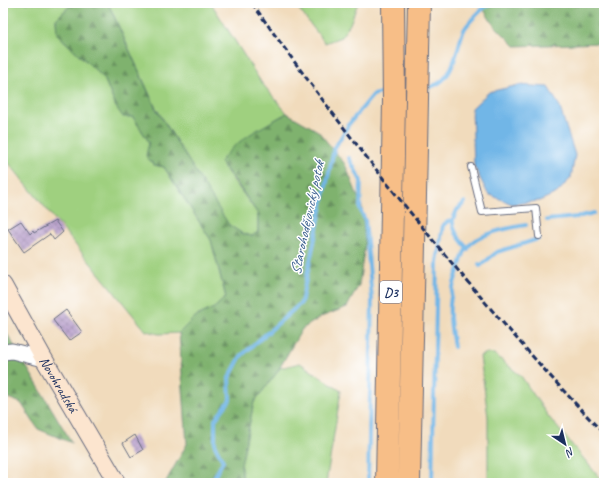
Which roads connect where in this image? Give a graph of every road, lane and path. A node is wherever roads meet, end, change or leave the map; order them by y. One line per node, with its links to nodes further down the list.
1 (393, 3): 9 (highway, D3)
2 (419, 3): 10 (highway, D3)
3 (470, 167): 4 (lane)
4 (539, 236)
5 (3, 285): 7 (main road, Novohradská)
6 (3, 352): 7 (street)
7 (44, 359): 8 (main road, Novohradská)
8 (118, 483)
9 (387, 483)
10 (409, 483)

